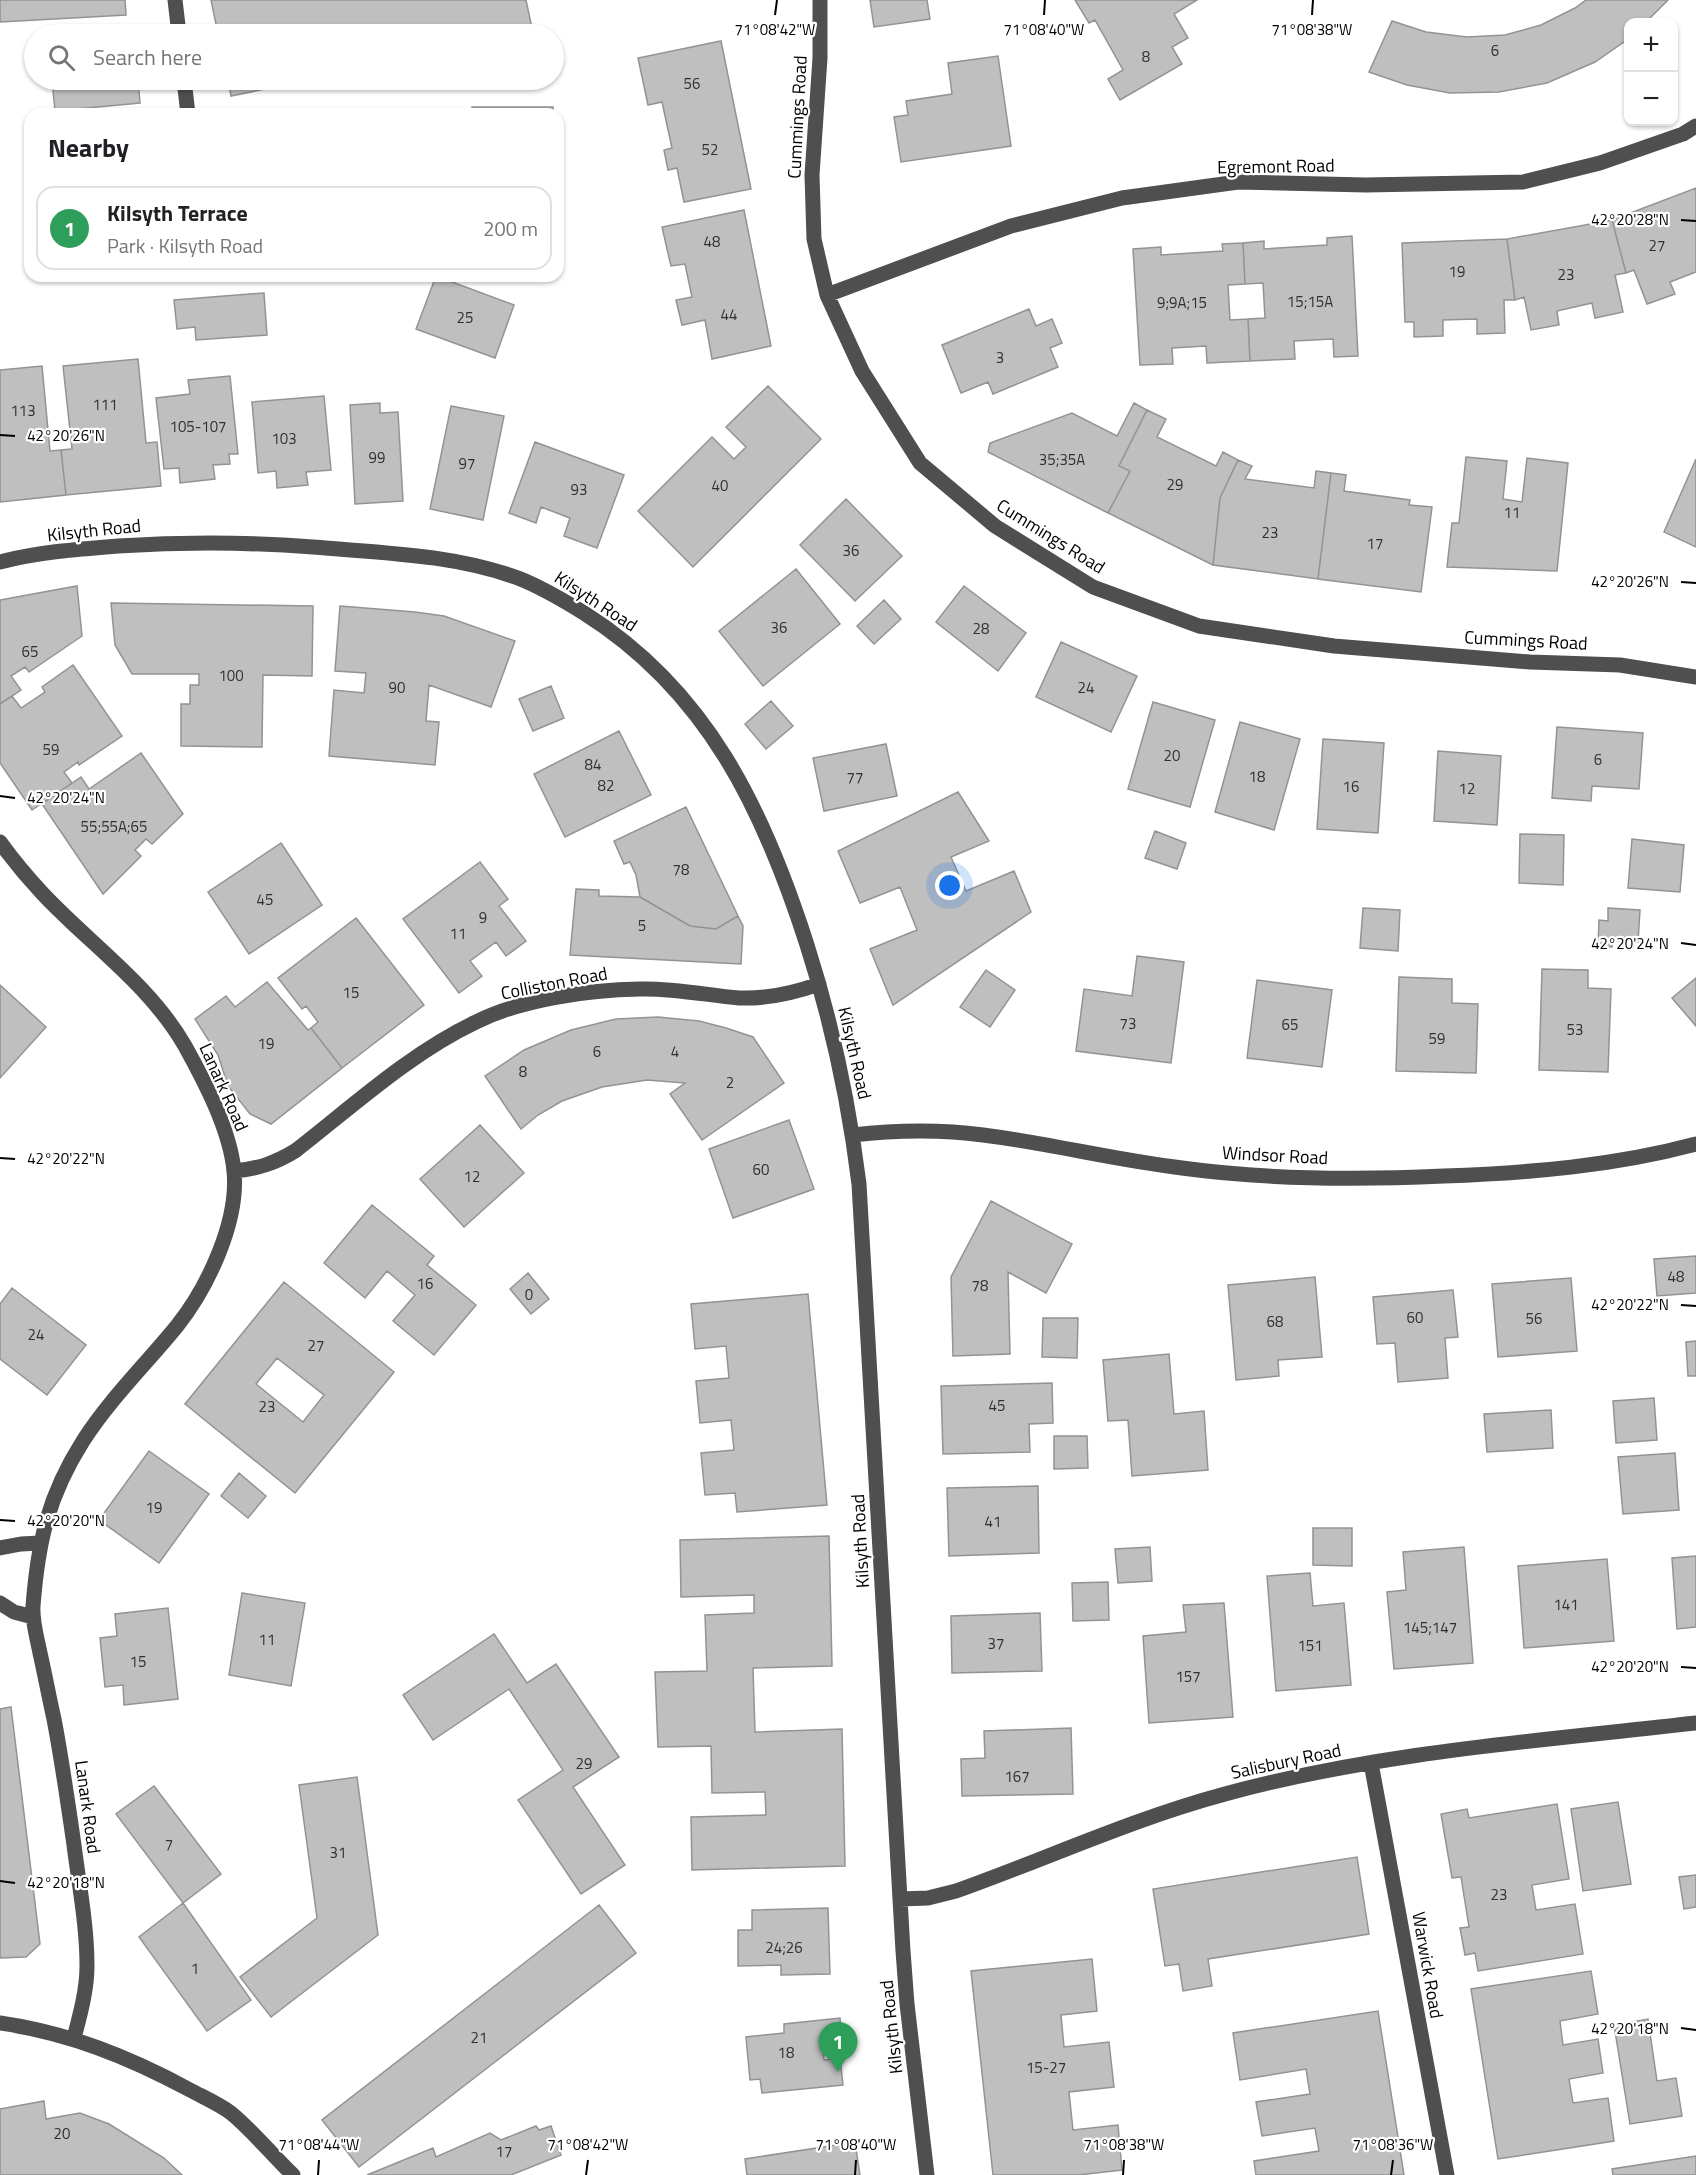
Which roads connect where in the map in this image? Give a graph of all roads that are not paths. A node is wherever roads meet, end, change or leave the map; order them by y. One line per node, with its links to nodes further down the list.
1 (175, 0): 3 (street)
2 (820, 0): 7 (street, Cummings Road)
3 (178, 24)
4 (185, 90): 5 (street)
5 (187, 108)
6 (1696, 126): 7 (street, Egremont Road)
7 (827, 295): 9 (street, Cummings Road)
8 (0, 562): 11 (street, Kilsyth Road)
9 (1696, 677)
10 (0, 842): 14 (street, Lanark Road)
11 (819, 984): 12 (street, Kilsyth Road); 14 (street, Colliston Road)
12 (853, 1135): 13 (street, Windsor Road); 21 (street, Kilsyth Road)
13 (1696, 1144)
14 (234, 1171): 15 (street, Lanark Road)
15 (40, 1543): 16 (street); 18 (street, Lanark Road)
16 (0, 1548)
17 (0, 1603): 18 (street)
18 (33, 1617): 23 (street, Lanark Road)
19 (1696, 1723): 20 (street, Salisbury Road)
20 (1371, 1762): 21 (street, Salisbury Road); 26 (street, Warwick Road)
21 (900, 1899): 25 (street, Kilsyth Road)
22 (0, 2023): 23 (street)
23 (74, 2038): 24 (street)
24 (292, 2175)
25 (927, 2175)
26 (1447, 2175)

